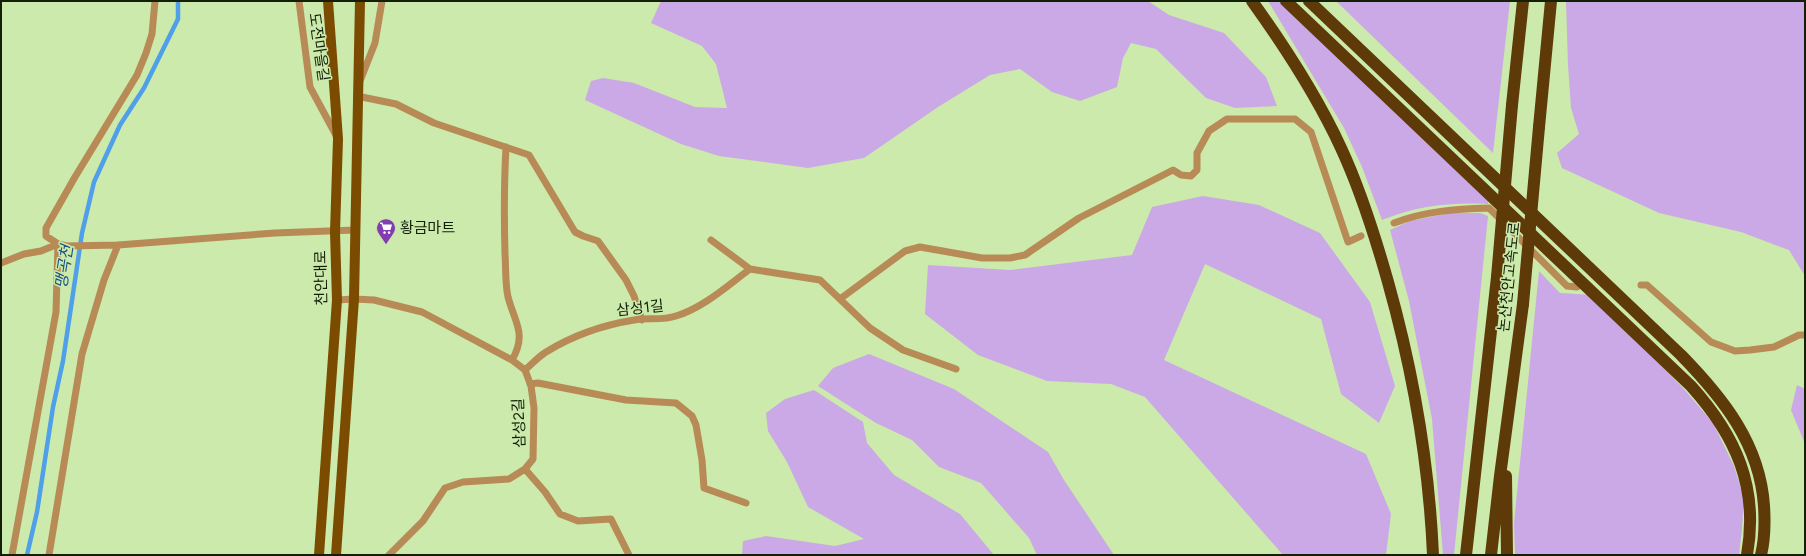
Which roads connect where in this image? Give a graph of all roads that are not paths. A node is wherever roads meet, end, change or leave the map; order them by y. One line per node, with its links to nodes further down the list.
1 (155, 1): 20 (lane)
2 (299, 1): 13 (lane, 도전마을길)
3 (328, 1): 13 (main road, 천안대로)
4 (360, 1): 11 (main road)
5 (382, 1): 11 (lane)
6 (1252, 1): 44 (highway)
7 (1286, 1): 48 (highway)
8 (1309, 1): 49 (highway)
9 (1523, 1): 45 (highway, 논산천안고속도로, bridge)
10 (1551, 1): 35 (highway, 논산천안고속도로, bridge)
11 (359, 85): 12 (main road)
12 (357, 96): 14 (lane); 16 (main road)
13 (338, 139): 17 (main road, 천안대로)
14 (506, 147): 29 (lane); 31 (lane)
15 (1394, 223): 25 (lane)
16 (355, 230): 17 (lane); 26 (main road)
17 (335, 232): 21 (lane); 27 (main road, 천안대로)
18 (1361, 236): 28 (lane)
19 (711, 240): 23 (lane)
20 (58, 244): 21 (lane); 22 (lane); 38 (lane)
21 (118, 246): 39 (lane)
22 (1, 263)
23 (750, 270): 28 (lane); 29 (lane, 삼성1길)
24 (1641, 285): 30 (lane)
25 (1577, 287)
26 (354, 299): 27 (lane); 31 (lane); 41 (main road)
27 (337, 300): 40 (main road, 천안대로)
28 (840, 300): 32 (lane)
29 (642, 320): 33 (lane, 삼성1길)
30 (1805, 335)
31 (512, 360): 33 (lane)
32 (956, 369)
33 (525, 370): 34 (lane, 삼성2길)
34 (530, 384): 36 (lane, 삼성2길); 37 (lane)
35 (1509, 406): 46 (highway, 논산천안고속도로); 47 (highway)
36 (525, 469): 42 (lane); 43 (lane, 삼성2길)
37 (746, 503)
38 (12, 555)
39 (49, 555)
40 (319, 555)
41 (336, 555)
42 (389, 555)
43 (629, 555)
44 (1433, 555)
45 (1466, 555)
46 (1491, 555)
47 (1507, 555)
48 (1747, 555)
49 (1761, 555)

